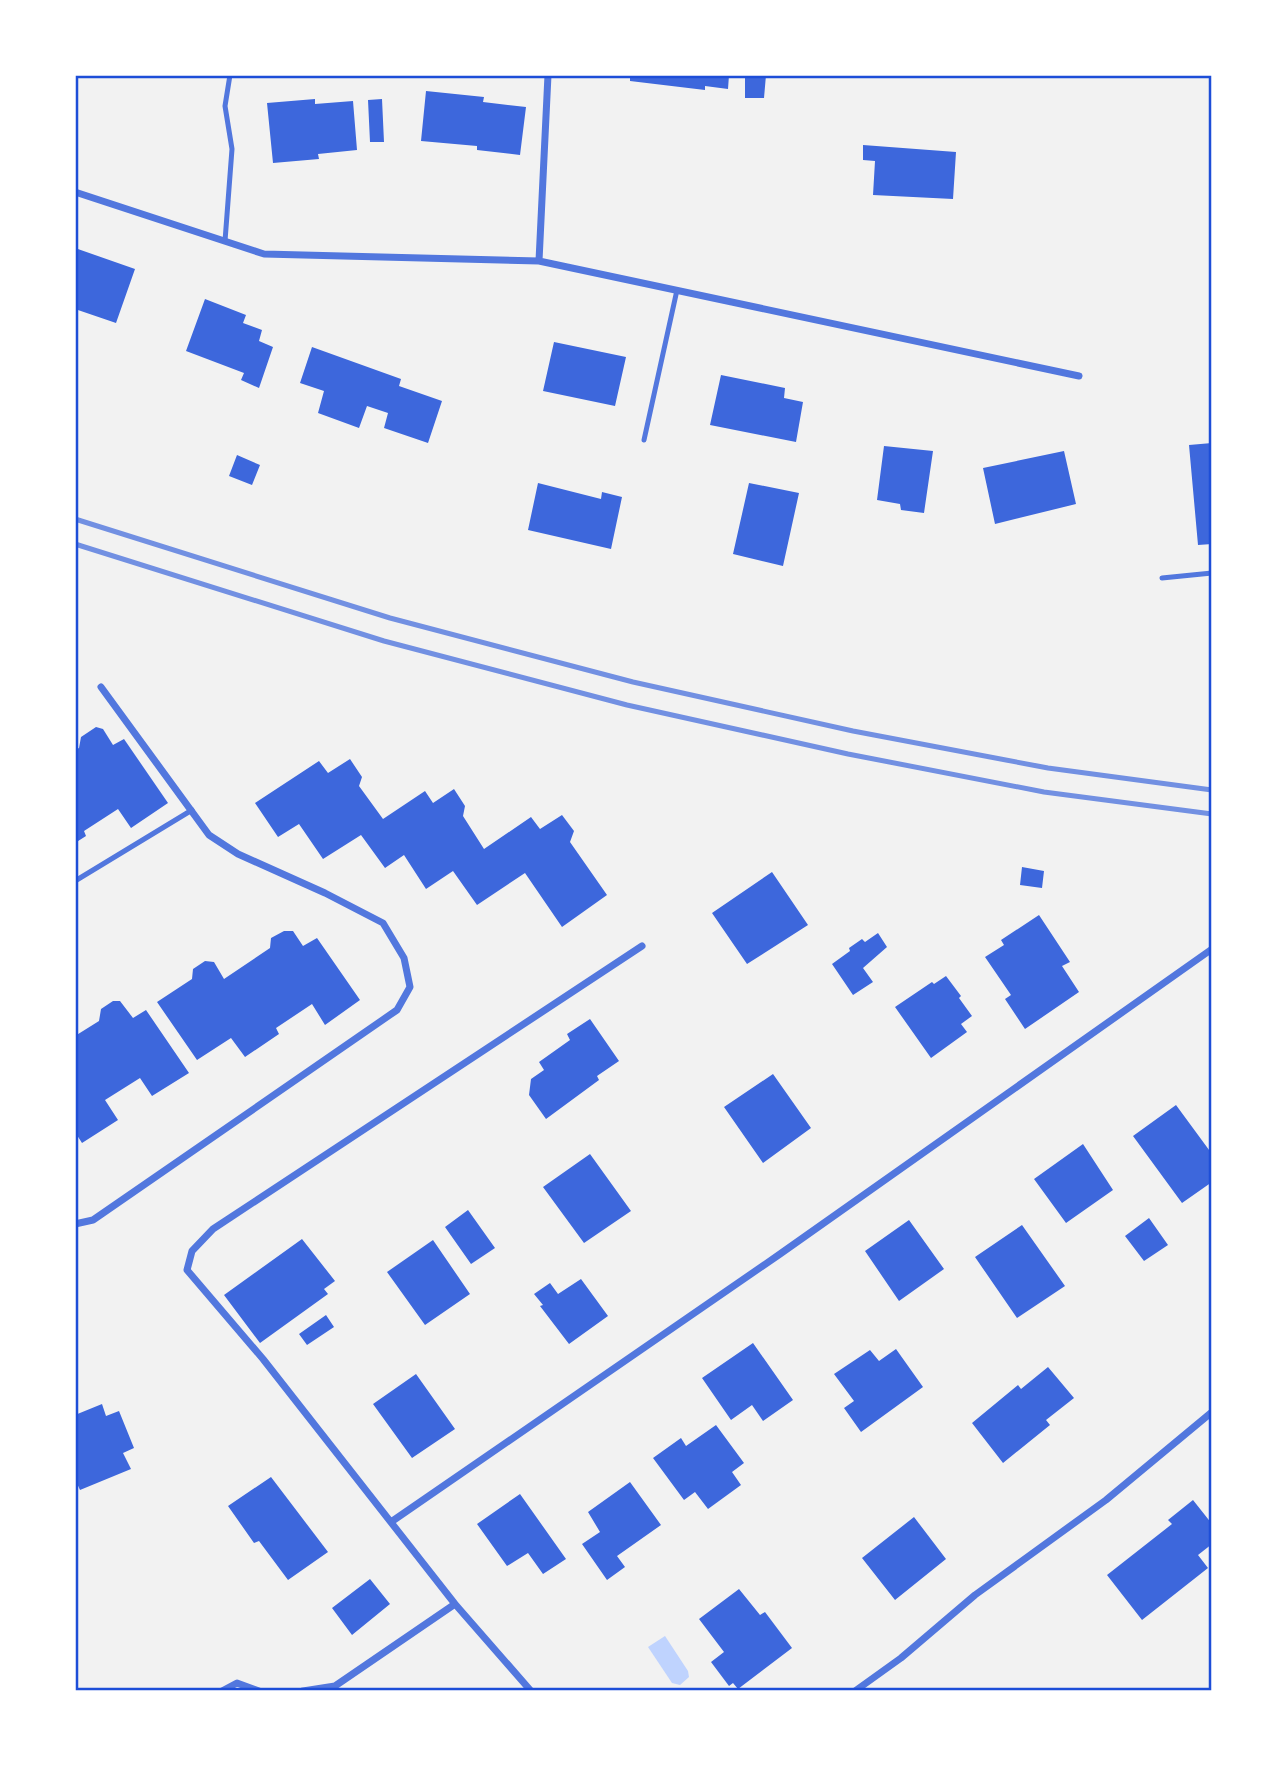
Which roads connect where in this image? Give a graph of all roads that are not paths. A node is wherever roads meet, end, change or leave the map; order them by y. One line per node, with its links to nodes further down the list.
1 (230, 75): 4 (lane)
2 (548, 75): 5 (street)
3 (75, 192): 4 (street)
4 (225, 241): 5 (street)
5 (539, 261): 6 (street)
6 (677, 290): 7 (street); 8 (lane)
7 (1079, 376)
8 (644, 440)
9 (1212, 573): 10 (lane)
10 (1162, 578)
11 (101, 687): 12 (street)
12 (191, 810): 13 (lane); 16 (street)
13 (75, 881)
14 (642, 946): 18 (street)
15 (1212, 949): 18 (street)
16 (75, 1224)
17 (1212, 1412): 24 (street)
18 (391, 1522): 19 (street)
19 (455, 1604): 22 (street); 23 (street)
20 (222, 1691): 21 (street)
21 (259, 1691)
22 (303, 1691)
23 (531, 1691)
24 (855, 1691)

